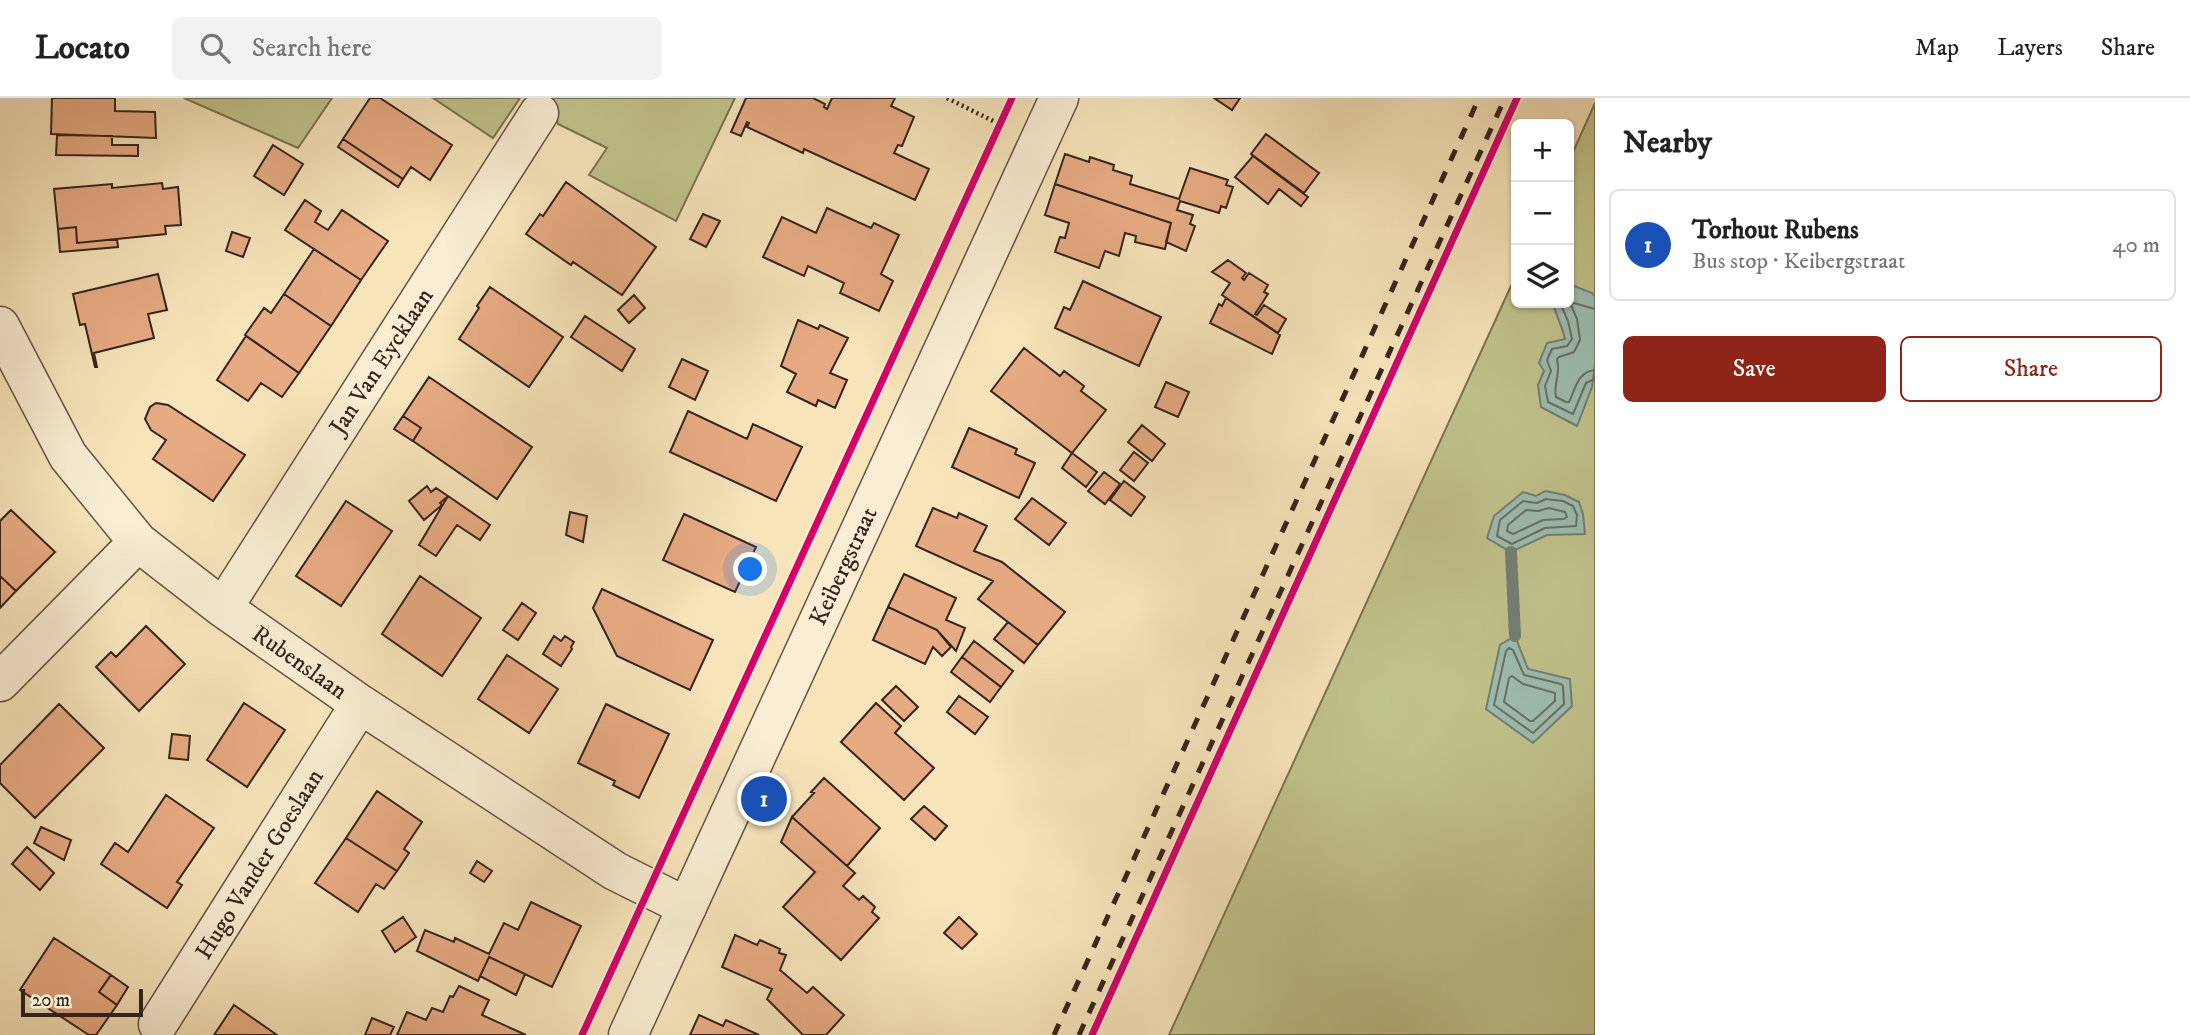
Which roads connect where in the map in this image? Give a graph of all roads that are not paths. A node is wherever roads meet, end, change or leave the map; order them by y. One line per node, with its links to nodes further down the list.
1 (1059, 98): 8 (street, Keibergstraat)
2 (539, 113): 5 (street, Jan Van Eycklaan)
3 (0, 326): 4 (street, Rubenslaan)
4 (138, 542): 5 (street, Rubenslaan); 6 (street)
5 (223, 608): 7 (street, Rubenslaan)
6 (0, 682)
7 (360, 704): 8 (street, Rubenslaan); 9 (street, Hugo Vander Goeslaan)
8 (687, 907): 10 (street, Keibergstraat)
9 (158, 1024)
10 (628, 1035)

